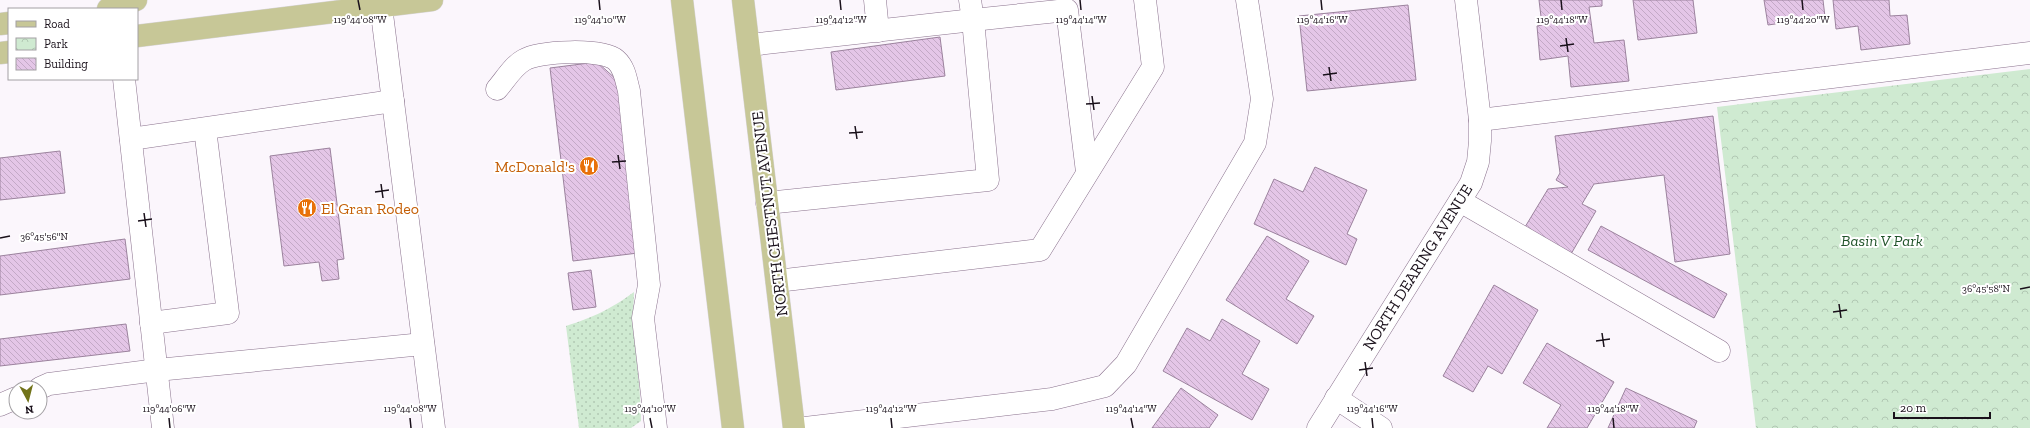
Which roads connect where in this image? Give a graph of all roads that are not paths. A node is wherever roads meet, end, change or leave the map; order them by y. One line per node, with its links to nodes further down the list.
1 (136, 0): 10 (main road)
2 (432, 0): 9 (main road)
3 (682, 0): 35 (main road)
4 (743, 0): 14 (main road, NORTH CHESTNUT AVENUE)
5 (875, 0): 12 (street)
6 (1145, 0): 22 (street)
7 (1247, 0): 37 (street)
8 (1466, 0): 19 (street, NORTH DEARING AVENUE)
9 (381, 6): 13 (main road); 18 (street)
10 (111, 8)
11 (972, 10): 12 (street); 22 (street); 24 (street)
12 (878, 31): 14 (street)
13 (138, 36)
14 (749, 45): 24 (main road, NORTH CHESTNUT AVENUE)
15 (2030, 53): 19 (street)
16 (124, 80): 21 (street)
17 (497, 89): 34 (street)
18 (393, 101): 20 (street); 27 (street)
19 (1480, 120): 23 (street, NORTH DEARING AVENUE)
20 (205, 129): 21 (street); 26 (street)
21 (131, 140): 26 (street)
22 (1087, 172): 25 (street)
23 (1460, 201): 28 (street); 31 (street, NORTH DEARING AVENUE)
24 (767, 203): 25 (main road, NORTH CHESTNUT AVENUE)
25 (777, 281): 36 (main road, NORTH CHESTNUT AVENUE)
26 (151, 323): 29 (street)
27 (423, 344): 29 (street); 33 (street)
28 (1719, 351)
29 (157, 370): 30 (street); 32 (street)
30 (48, 384)
31 (1336, 398): 38 (street, NORTH DEARING AVENUE); 39 (street)
32 (163, 428)
33 (434, 428)
34 (656, 428)
35 (733, 428)
36 (794, 428)
37 (805, 428)
38 (1318, 428)
39 (1381, 428)

